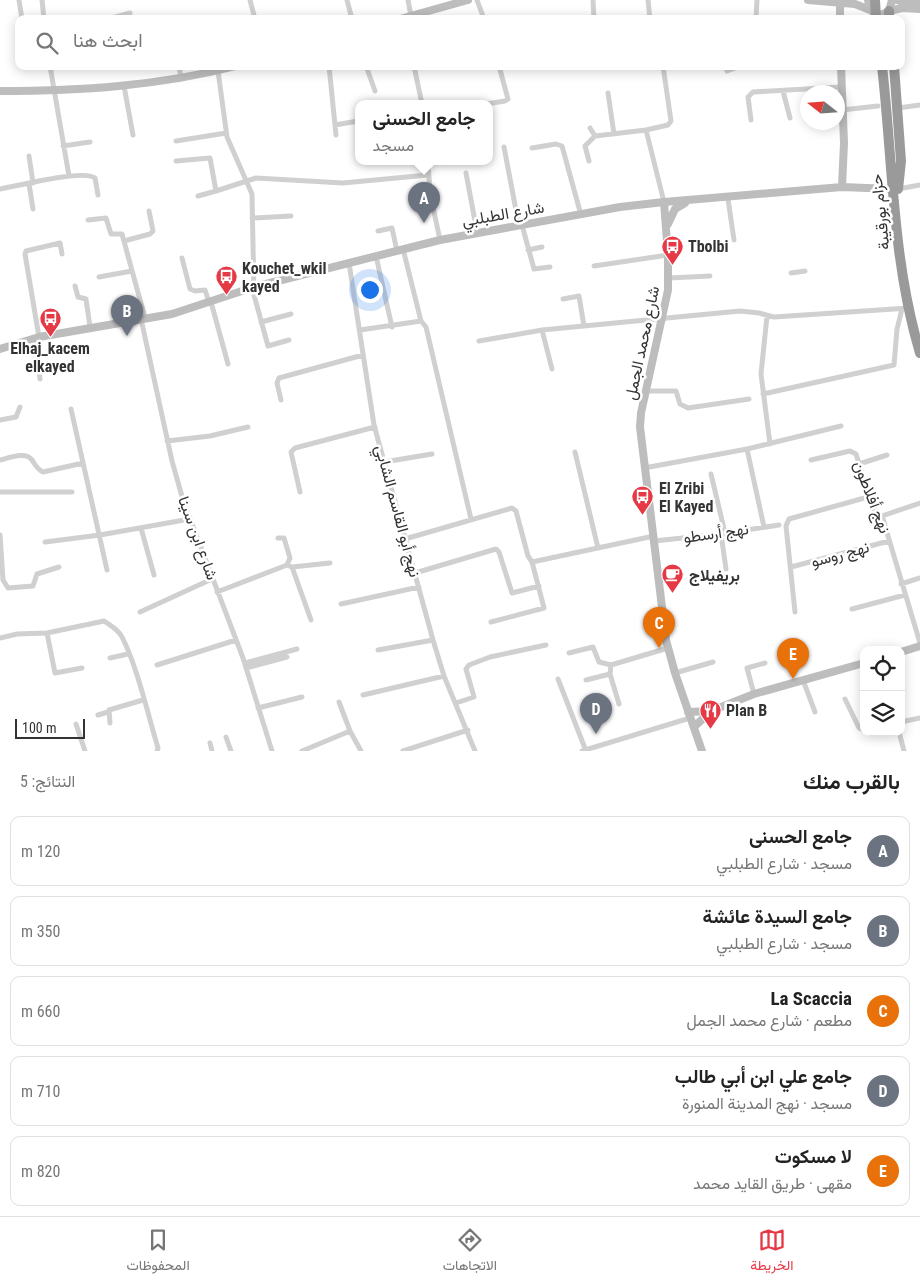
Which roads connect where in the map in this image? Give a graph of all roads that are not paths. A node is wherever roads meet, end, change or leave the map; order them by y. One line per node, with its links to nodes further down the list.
1 (19, 0): 21 (street)
2 (42, 0): 22 (street)
3 (250, 0): 24 (street)
4 (347, 0): 25 (street)
5 (408, 0): 26 (street)
6 (468, 0): 27 (street)
7 (477, 0): 28 (street)
8 (592, 0): 29 (street)
9 (648, 0): 30 (street)
10 (757, 0): 31 (street)
11 (808, 0): 17 (street)
12 (868, 0): 33 (street)
13 (875, 0): 33 (highway, bridge)
14 (881, 0): 34 (highway)
15 (892, 0): 35 (street)
16 (897, 0): 18 (street)
17 (840, 2): 32 (street); 33 (street)
18 (920, 4)
19 (920, 9): 36 (street)
20 (130, 13): 23 (street)
21 (21, 15)
22 (44, 15)
23 (123, 15)
24 (254, 15)
25 (351, 15)
26 (411, 15)
27 (415, 15)
28 (483, 15)
29 (594, 15)
30 (650, 15)
31 (756, 15)
32 (840, 15)
33 (873, 15)
34 (887, 15)
35 (887, 15)
36 (889, 15)
37 (50, 70): 56 (street)
38 (180, 70): 51 (street)
39 (222, 70): 50 (street)
40 (329, 70): 70 (street)
41 (367, 70): 59 (street)
42 (415, 70): 61 (street)
43 (500, 70): 62 (street)
44 (664, 70): 72 (street)
45 (841, 70): 52 (street)
46 (878, 70): 96 (highway)
47 (883, 70): 58 (highway, حزام بورقيبة)
48 (888, 70): 58 (highway, حزام بورقيبة)
49 (894, 70): 65 (highway)
50 (218, 71): 51 (street); 74 (street)
51 (181, 78): 53 (street)
52 (841, 85)
53 (124, 86): 56 (street); 76 (street)
54 (800, 90): 57 (street)
55 (0, 91): 56 (street)
56 (52, 91): 81 (street)
57 (783, 91): 67 (street); 68 (street)
58 (888, 91): 96 (highway, حزام بورقيبة)
59 (375, 92)
60 (608, 94): 75 (street)
61 (421, 100)
62 (493, 103)
63 (920, 105): 65 (street)
64 (878, 106): 66 (street)
65 (898, 108): 96 (highway)
66 (845, 110)
67 (790, 118)
68 (751, 120)
69 (355, 122): 70 (street)
70 (335, 125): 77 (street)
71 (590, 128): 78 (street)
72 (646, 130): 75 (street); 102 (street)
73 (843, 130): 94 (street)
74 (226, 133): 79 (street); 91 (street)
75 (614, 134): 78 (street)
76 (133, 135)
77 (336, 135)
78 (594, 136): 86 (street)
79 (176, 141)
80 (90, 142): 81 (street)
81 (63, 146): 90 (street)
82 (504, 146): 109 (street)
83 (532, 148): 105 (street)
84 (29, 156): 92 (street)
85 (176, 161): 97 (street)
86 (589, 161)
87 (428, 165): 89 (street)
88 (466, 173): 112 (street)
89 (428, 175): 91 (street); 113 (street)
90 (69, 176): 92 (street); 98 (street)
91 (247, 182): 97 (street); 107 (street)
92 (31, 184): 95 (street); 103 (street)
93 (920, 185): 96 (street)
94 (842, 187): 96 (street); 100 (street)
95 (0, 189)
96 (895, 189): 136 (highway, حزام بورقيبة); 144 (highway, حزام بورقيبة)
97 (216, 191): 99 (street)
98 (98, 195)
99 (198, 196)
100 (728, 198): 101 (street); 114 (street)
101 (690, 201): 102 (street); 110 (street)
102 (664, 202): 105 (street, شارع الطبلبي); 110 (street, شارع محمد الجمل)
103 (32, 209)
104 (149, 211): 115 (street)
105 (581, 215): 109 (street, شارع الطبلبي)
106 (290, 216): 107 (street)
107 (252, 218): 133 (street)
108 (88, 220): 115 (street)
109 (521, 226): 112 (street, شارع الطبلبي); 118 (street)
110 (667, 228): 120 (street, شارع محمد الجمل)
111 (378, 231): 117 (street)
112 (477, 232): 113 (street, شارع الطبلبي)
113 (440, 240): 117 (street, شارع الطبلبي)
114 (734, 240)
115 (124, 241): 126 (street, شارع ابن سينا)
116 (542, 247): 118 (street)
117 (400, 250): 121 (street, شارع الطبلبي); 141 (street)
118 (528, 250): 125 (street)
119 (62, 254): 149 (street)
120 (668, 255): 124 (street); 131 (street, شارع محمد الجمل)
121 (376, 256): 123 (street, شارع الطبلبي); 146 (street)
122 (182, 258): 135 (street)
123 (349, 263): 133 (street, شارع الطبلبي); 147 (street, نهج أبو القاسم الشابي)
124 (594, 266)
125 (550, 267)
126 (132, 271): 130 (street); 139 (street, شارع ابن سينا)
127 (805, 271): 128 (street)
128 (791, 273)
129 (710, 276): 131 (street)
130 (100, 277)
131 (669, 278): 140 (street, شارع محمد الجمل)
132 (75, 286): 145 (street)
133 (254, 287): 135 (street, شارع الطبلبي); 142 (street)
134 (563, 299): 143 (street)
135 (210, 302): 139 (street, شارع الطبلبي); 155 (street)
136 (906, 308): 138 (street); 153 (highway, حزام بورقيبة); 159 (street)
137 (291, 314): 142 (street)
138 (766, 315): 140 (street); 159 (street)
139 (143, 319): 145 (street, شارع الطبلبي); 168 (street, شارع ابن سينا)
140 (660, 320): 143 (street); 158 (street, شارع محمد الجمل)
141 (421, 321): 146 (street); 187 (street)
142 (260, 322): 150 (street)
143 (584, 326): 148 (street)
144 (920, 326)
145 (90, 327): 149 (street, شارع الطبلبي)
146 (392, 327): 147 (street)
147 (360, 330): 154 (street, نهج أبو القاسم الشابي)
148 (542, 330): 151 (street); 156 (street)
149 (37, 338): 152 (street, شارع الطبلبي); 157 (street)
150 (289, 340)
151 (478, 341)
152 (0, 349)
153 (920, 353)
154 (363, 355): 161 (street); 167 (street, نهج أبو القاسم الشابي)
155 (228, 364)
156 (552, 369)
157 (40, 379)
158 (646, 391): 160 (street); 179 (street, شارع محمد الجمل)
159 (763, 394): 169 (street)
160 (749, 399)
161 (281, 400)
162 (20, 407): 164 (street)
163 (71, 409): 177 (street)
164 (0, 420)
165 (841, 426): 169 (street)
166 (248, 427): 168 (street)
167 (375, 427): 176 (street, نهج أبو القاسم الشابي); 183 (street)
168 (167, 441): 188 (street, شارع ابن سينا)
169 (770, 444): 170 (street)
170 (747, 449): 179 (street); 190 (street)
171 (576, 452): 200 (street)
172 (432, 454): 176 (street)
173 (887, 455): 178 (street)
174 (0, 460): 177 (street)
175 (811, 460): 178 (street, نهج أفلاطون)
176 (384, 462): 197 (street, نهج أبو القاسم الشابي)
177 (83, 463): 194 (street)
178 (859, 464): 184 (street, نهج أفلاطون)
179 (643, 468): 196 (street, شارع محمد الجمل)
180 (711, 474): 192 (street)
181 (0, 492): 182 (street)
182 (72, 492)
183 (300, 492)
184 (868, 497): 186 (street, نهج أفلاطون); 205 (street)
185 (920, 503): 186 (street)
186 (882, 516): 198 (street, نهج أفلاطون)
187 (471, 518): 197 (street); 201 (street)
188 (190, 519): 191 (street); 210 (street, شارع ابن سينا)
189 (779, 525): 190 (street, نهج أرسطو)
190 (764, 526): 192 (street, نهج أرسطو)
191 (141, 528): 194 (street); 209 (street)
192 (723, 534): 196 (street, نهج أرسطو); 206 (street)
193 (0, 535): 212 (street)
194 (100, 535): 199 (street); 207 (street)
195 (278, 538): 203 (street)
196 (654, 538): 200 (street, نهج أرسطو); 230 (street, شارع محمد الجمل)
197 (405, 539): 208 (street, نهج أبو القاسم الشابي)
198 (889, 541): 205 (street, نهج روسو); 213 (street, نهج أفلاطون)
199 (45, 542)
200 (598, 548): 201 (street, نهج أرسطو)
201 (532, 562): 214 (street)
202 (330, 563): 203 (street)
203 (290, 566): 216 (street); 222 (street)
204 (59, 567): 212 (street)
205 (791, 567): 221 (street)
206 (726, 569)
207 (107, 570)
208 (415, 573): 214 (street); 215 (street, نهج أبو القاسم الشابي)
209 (154, 575)
210 (212, 578): 216 (street, شارع ابن سينا); 220 (street)
211 (920, 578): 213 (street)
212 (1, 580)
213 (901, 584): 217 (street, نهج أفلاطون)
214 (539, 586): 223 (street)
215 (419, 587): 218 (street); 227 (street, نهج أبو القاسم الشابي)
216 (218, 592): 226 (street, شارع ابن سينا)
217 (905, 595): 219 (street); 229 (street, نهج أفلاطون)
218 (341, 604)
219 (852, 609)
220 (140, 612)
221 (794, 612)
222 (311, 620)
223 (491, 622)
224 (47, 633): 225 (street); 235 (street); 244 (street)
225 (0, 636)
226 (236, 640): 241 (street); 243 (street, شارع ابن سينا)
227 (433, 640): 232 (street); 247 (street, نهج أبو القاسم الشابي)
228 (546, 645): 257 (street)
229 (920, 645): 233 (street)
230 (668, 648): 242 (street); 245 (street, شارع محمد الجمل)
231 (297, 649): 243 (street)
232 (378, 650)
233 (905, 651)
234 (569, 653): 242 (street)
235 (128, 654): 237 (street); 255 (street)
236 (287, 657): 243 (street)
237 (110, 658)
238 (713, 662): 245 (street)
239 (765, 662): 251 (street)
240 (860, 664): 250 (street)
241 (157, 665)
242 (612, 665): 246 (street)
243 (245, 666): 259 (street, شارع ابن سينا)
244 (82, 668)
245 (675, 673): 264 (street, شارع محمد الجمل)
246 (610, 674): 249 (street); 258 (street)
247 (444, 676): 252 (street); 257 (street, نهج أبو القاسم الشابي)
248 (558, 679): 286 (street)
249 (586, 680)
250 (803, 680): 251 (street); 262 (street)
251 (754, 694): 261 (street)
252 (363, 695)
253 (302, 697): 259 (street)
254 (845, 699): 270 (street)
255 (143, 700): 260 (street); 278 (street)
256 (339, 702): 272 (street)
257 (456, 702): 271 (street, نهج أبو القاسم الشابي)
258 (619, 704)
259 (258, 708): 281 (street, شارع ابن سينا)
260 (108, 712): 263 (street); 267 (street)
261 (711, 712): 264 (street); 269 (street)
262 (815, 712)
263 (98, 715)
264 (689, 715): 269 (street, شارع محمد الجمل); 286 (street)
265 (920, 718): 266 (street)
266 (905, 721)
267 (110, 723)
268 (76, 724): 277 (street)
269 (694, 727): 276 (street, شارع محمد الجمل)
270 (860, 728)
271 (468, 730): 284 (street); 285 (street, نهج أبو القاسم الشابي)
272 (350, 731): 282 (street); 283 (street)
273 (900, 736): 287 (street)
274 (226, 737): 280 (street)
275 (210, 743): 279 (street)
276 (699, 750)
277 (85, 751)
278 (157, 751)
279 (212, 751)
280 (231, 751)
281 (272, 751)
282 (302, 751)
283 (361, 751)
284 (403, 751)
285 (475, 751)
286 (584, 751)
287 (904, 751)

